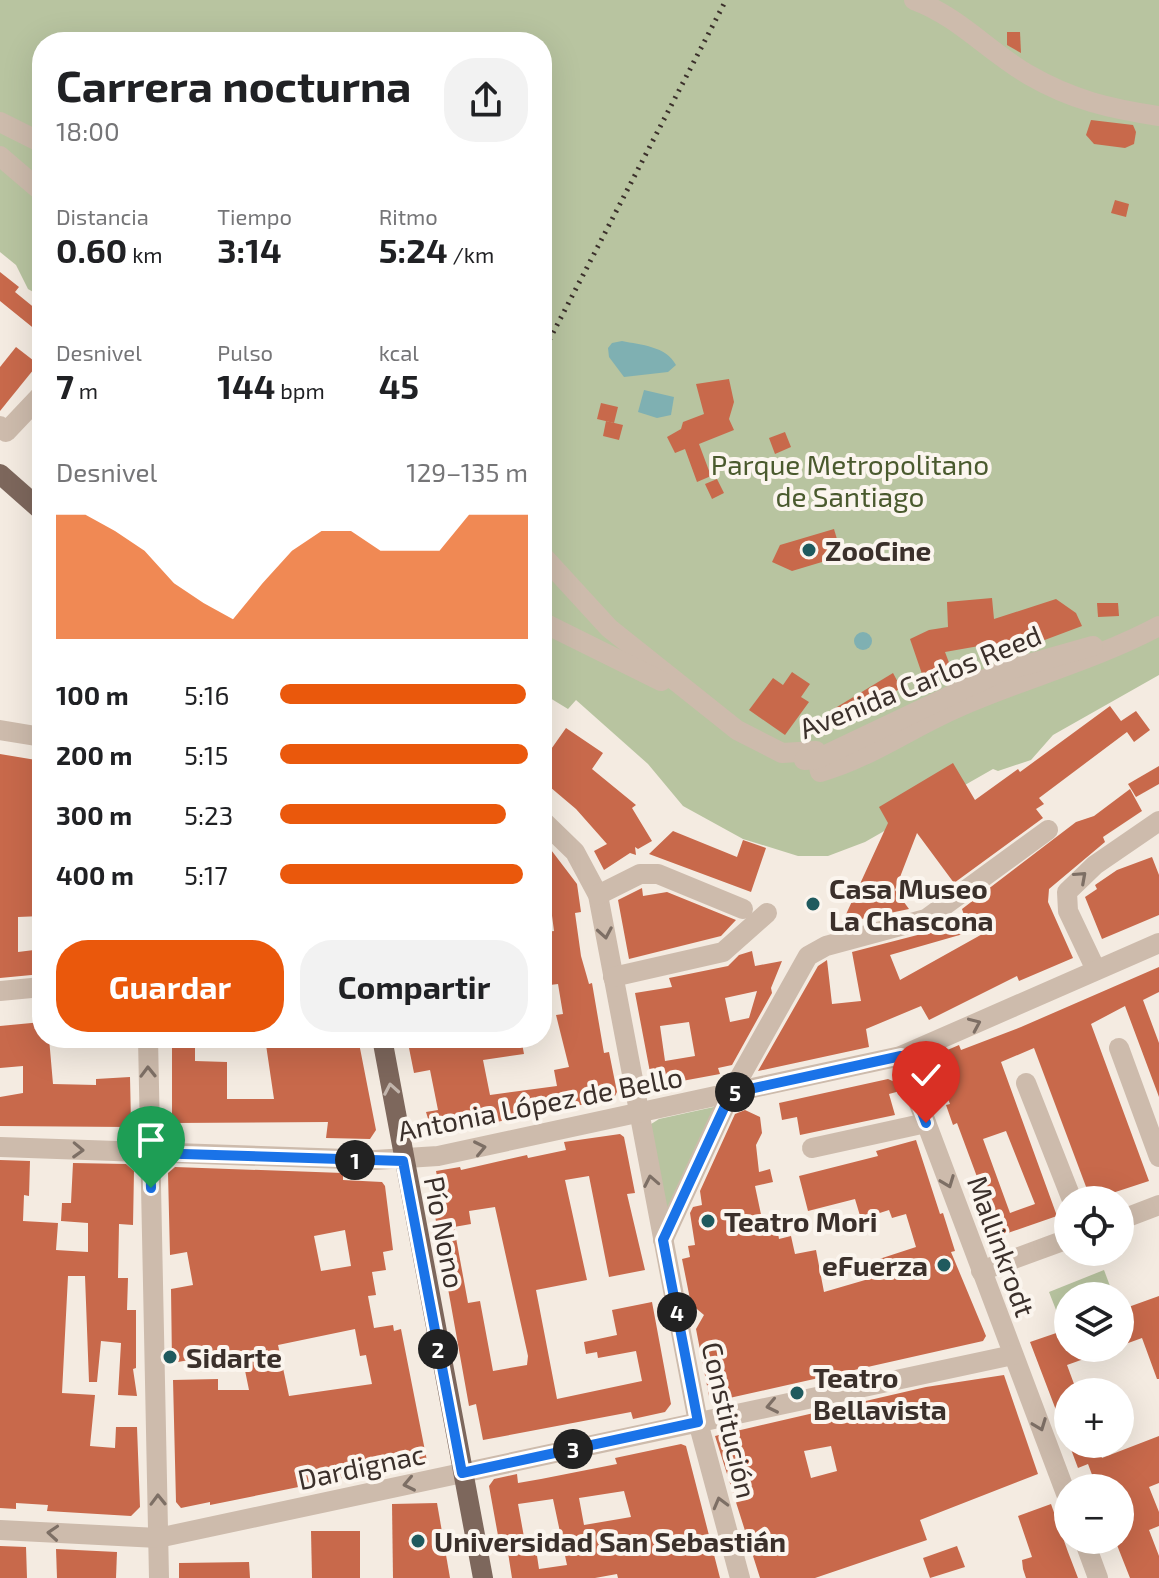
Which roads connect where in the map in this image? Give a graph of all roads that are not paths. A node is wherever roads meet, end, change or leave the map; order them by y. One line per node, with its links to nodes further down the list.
1 (914, 0): 2 (street)
2 (1159, 116)
3 (0, 122): 4 (street)
4 (32, 138)
5 (0, 156): 6 (street)
6 (32, 183)
7 (32, 405): 8 (street)
8 (0, 426)
9 (4, 479): 10 (main road)
10 (32, 503)
11 (552, 566): 17 (street)
12 (1159, 619): 17 (street, Avenida Carlos Reed)
13 (1159, 626): 17 (street)
14 (552, 627): 17 (street, Avenida Carlos Reed)
15 (0, 730): 16 (street)
16 (32, 735)
17 (816, 755)
18 (1159, 821): 25 (street, one-way to 18)
19 (552, 830): 21 (street, Constitución)
20 (1048, 830): 34 (street)
21 (598, 895): 22 (street); 26 (street, Constitución, one-way to 26)
22 (743, 909)
23 (767, 913): 26 (street)
24 (1159, 943): 25 (street, Antonia López de Bello)
25 (1096, 970): 32 (street, Antonia López de Bello, one-way to 25)
26 (613, 977): 35 (street, Constitución)
27 (32, 988): 28 (street)
28 (0, 991)
29 (148, 1048): 39 (street, one-way to 29)
30 (384, 1048): 41 (main road, Pío Nono, one-way to 30)
31 (1119, 1048): 40 (street)
32 (901, 1056): 34 (street, Antonia López de Bello); 36 (street, Mallinkrodt)
33 (1026, 1083): 42 (street)
34 (731, 1093): 35 (street, Antonia López de Bello); 45 (street)
35 (638, 1115): 41 (street, Antonia López de Bello, one-way to 35); 45 (street, Constitución, one-way to 35)
36 (926, 1123): 38 (street); 47 (street, Mallinkrodt, one-way to 47)
37 (0, 1147): 39 (street, Antonia López de Bello, one-way to 39)
38 (812, 1148)
39 (150, 1153): 41 (street, Antonia López de Bello); 53 (street, one-way to 39)
40 (1159, 1157)
41 (403, 1161): 50 (main road, Pío Nono)
42 (1066, 1186)
43 (1159, 1205): 44 (street)
44 (1134, 1215)
45 (663, 1240): 49 (street, Constitución)
46 (1054, 1244): 47 (street)
47 (981, 1271): 48 (street, Mallinkrodt)
48 (1013, 1355): 49 (street, Dardignac, one-way to 49); 51 (street, Mallinkrodt, one-way to 51)
49 (698, 1422): 50 (street, Dardignac); 57 (street, Constitución, one-way to 49)
50 (462, 1473): 53 (street, Dardignac, one-way to 53); 56 (main road, Pío Nono)
51 (1058, 1474)
52 (0, 1530): 53 (street, Dardignac, one-way to 52)
53 (158, 1538): 55 (street)
54 (1089, 1554): 58 (street)
55 (159, 1578)
56 (483, 1578)
57 (740, 1578)
58 (1098, 1578)

